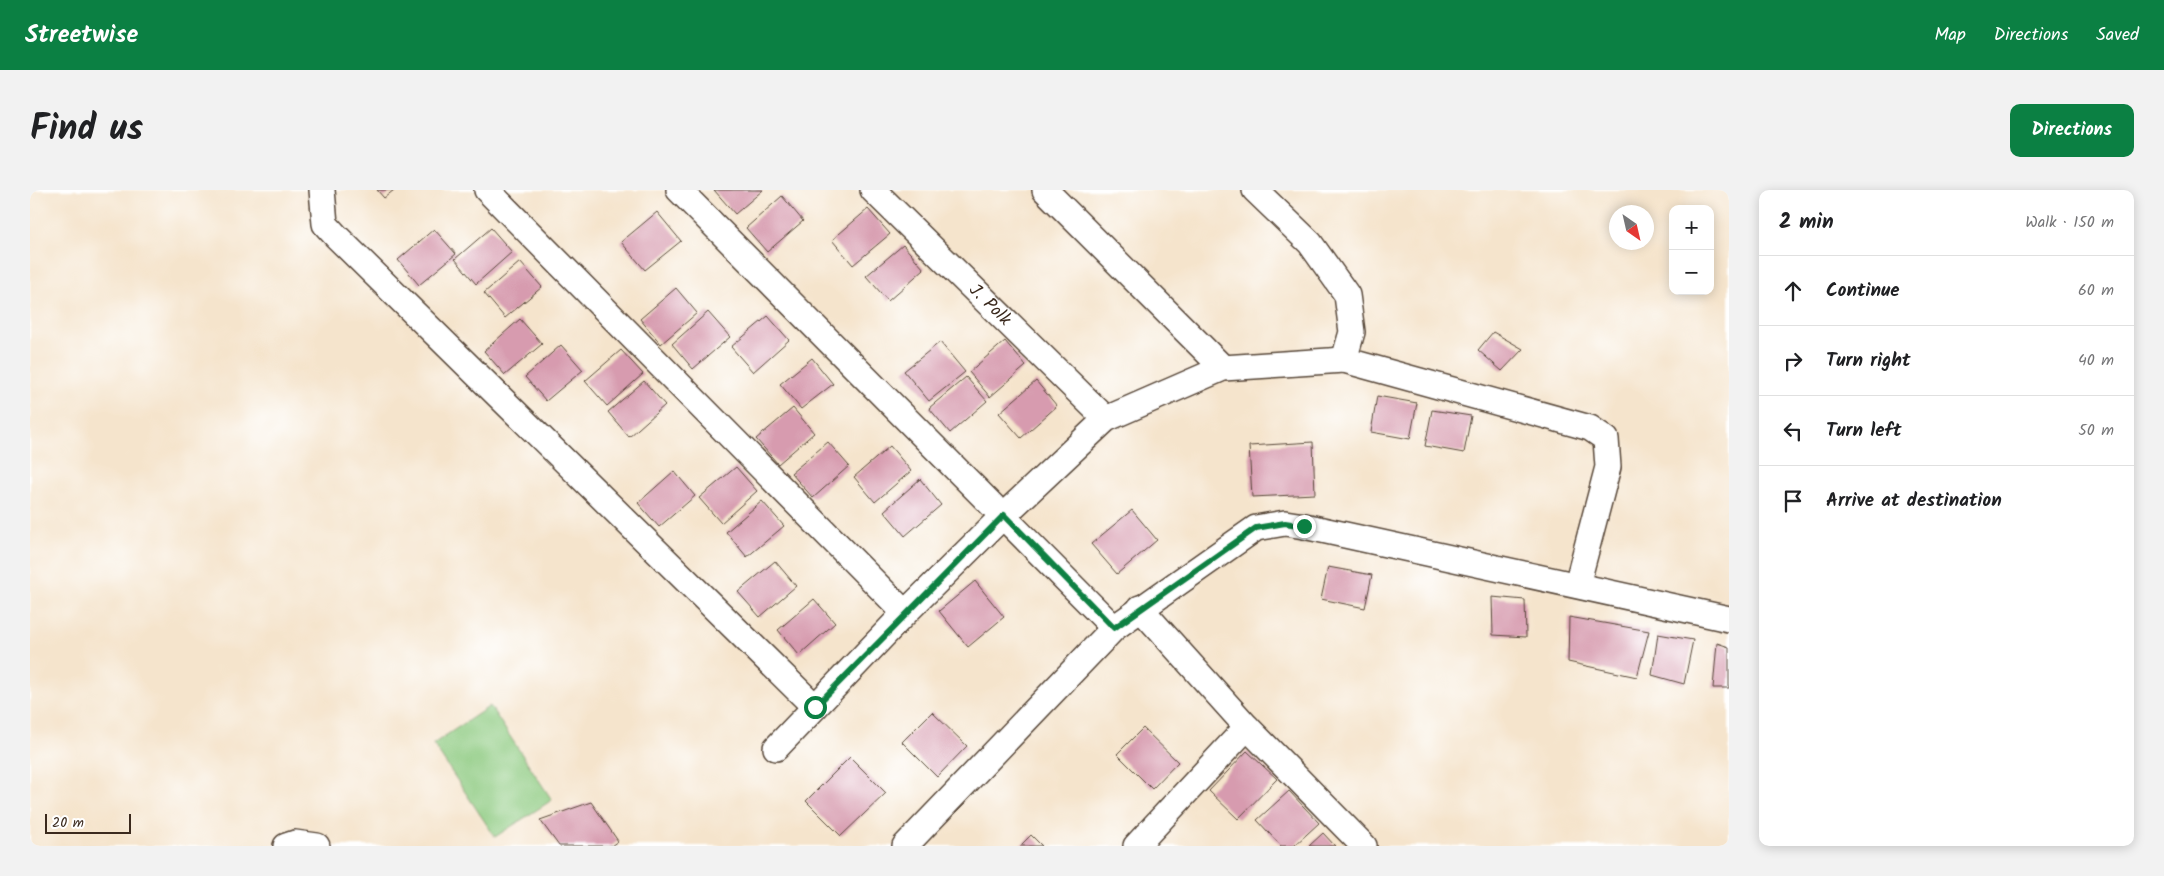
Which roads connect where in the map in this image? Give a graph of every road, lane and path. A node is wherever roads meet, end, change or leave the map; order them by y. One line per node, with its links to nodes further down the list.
1 (322, 190): 16 (street)
2 (487, 190): 13 (street)
3 (679, 190): 10 (street)
4 (872, 190): 9 (street, J. Polk)
5 (1045, 190): 8 (street)
6 (1255, 190): 7 (street)
7 (1344, 360): 8 (street); 11 (street)
8 (1223, 368): 9 (street)
9 (1106, 419): 10 (street)
10 (1004, 515): 13 (street); 15 (street)
11 (1577, 585): 12 (street); 14 (street)
12 (1140, 608): 15 (street); 17 (street)
13 (905, 614): 16 (street)
14 (1729, 619)
15 (1114, 628): 22 (street)
16 (815, 707): 18 (street)
17 (1247, 727): 19 (street); 23 (street)
18 (776, 748)
19 (1146, 843)
20 (286, 846): 21 (street)
21 (317, 846)
22 (905, 846)
23 (1364, 846)

